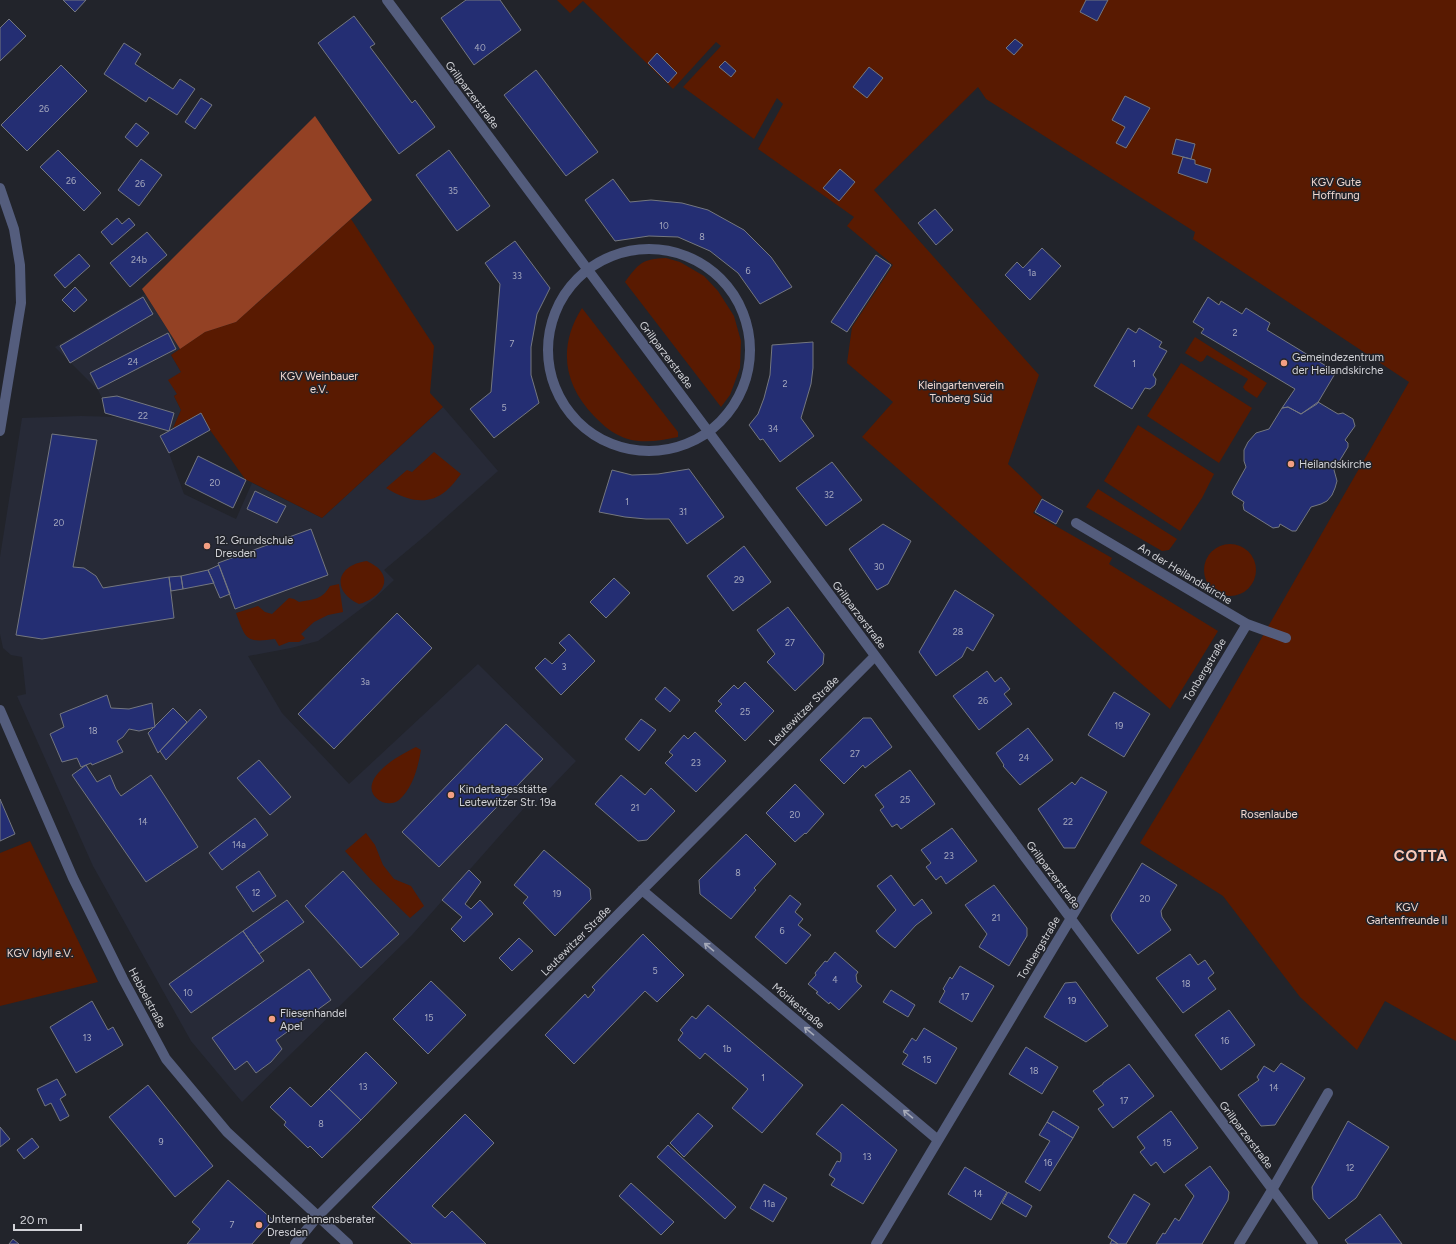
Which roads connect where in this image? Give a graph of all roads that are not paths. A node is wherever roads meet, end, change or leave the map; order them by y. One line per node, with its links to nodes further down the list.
1 (387, 0): 3 (street, Grillparzerstraße)
2 (0, 188): 4 (street)
3 (587, 270): 5 (street, Grillparzerstraße); 5 (street); 5 (street)
4 (0, 431)
5 (708, 432): 9 (street, Grillparzerstraße)
6 (1076, 523): 7 (street, An der Heilandskirche)
7 (1247, 624): 8 (street, An der Heilandskirche); 12 (street, Tonbergstraße)
8 (1286, 638)
9 (875, 656): 11 (street, Leutewitzer Straße); 12 (street, Grillparzerstraße)
10 (0, 710): 16 (street, Hebbelstraße)
11 (642, 890): 14 (street, Mörikestraße, one-way to 11); 16 (street, Leutewitzer Straße)
12 (1070, 919): 14 (street, Tonbergstraße); 15 (street, Grillparzerstraße)
13 (1328, 1094): 15 (street)
14 (938, 1140): 19 (street, Tonbergstraße)
15 (1272, 1190): 20 (street); 21 (street, Grillparzerstraße)
16 (318, 1216): 17 (street, Leutewitzer Straße); 18 (street, Hebbelstraße)
17 (295, 1244)
18 (348, 1244)
19 (876, 1244)
20 (1239, 1244)
21 (1313, 1244)

